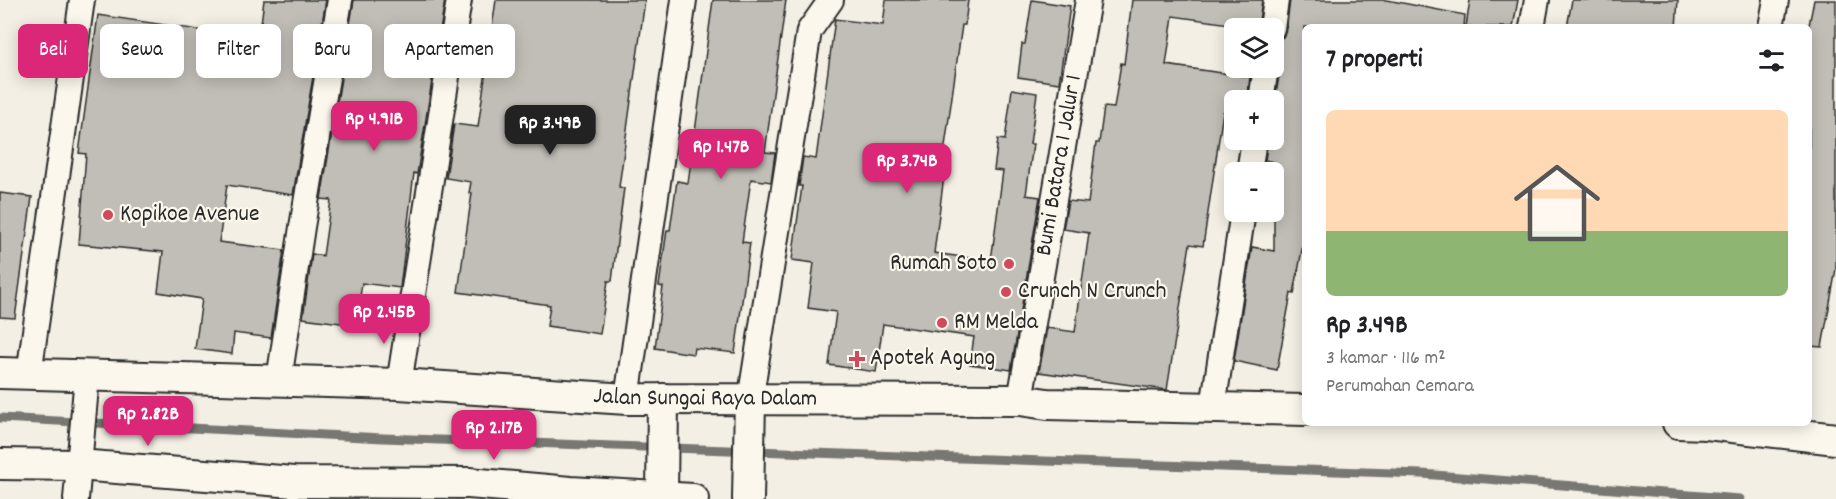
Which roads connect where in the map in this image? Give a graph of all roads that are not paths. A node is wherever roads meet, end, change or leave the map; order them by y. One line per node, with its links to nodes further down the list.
1 (82, 0): 15 (street)
2 (340, 0): 17 (street)
3 (459, 0): 18 (street)
4 (684, 0): 19 (street)
5 (831, 0): 23 (street)
6 (1088, 0): 20 (street, Bumi Batara 1 Jalur 1)
7 (1276, 0): 10 (street)
8 (1537, 0): 11 (street)
9 (1776, 0): 12 (street)
10 (1273, 18)
11 (1533, 24)
12 (1772, 24)
13 (1241, 222): 21 (street)
14 (0, 373): 15 (street, Jalan Sungai Raya Dalam)
15 (29, 375): 16 (street, Jalan Sungai Raya Dalam)
16 (87, 380): 17 (street, Jalan Sungai Raya Dalam); 28 (street)
17 (279, 380): 18 (street, Jalan Sungai Raya Dalam)
18 (399, 384): 19 (street, Jalan Sungai Raya Dalam)
19 (627, 399): 22 (street, Jalan Sungai Raya Dalam)
20 (1020, 400): 21 (street, Jalan Sungai Raya Dalam); 23 (street, Jalan Sungai Raya Dalam)
21 (1213, 407): 24 (street, Jalan Sungai Raya Dalam)
22 (663, 408): 23 (street, Jalan Sungai Raya Dalam); 29 (street)
23 (750, 408): 35 (street)
24 (1302, 410)
25 (1724, 426): 26 (street)
26 (1836, 439)
27 (0, 464): 28 (street)
28 (78, 465): 30 (street); 33 (street)
29 (662, 484): 32 (street); 34 (street)
30 (293, 491): 31 (street)
31 (469, 491): 32 (street)
32 (571, 496)
33 (76, 499)
34 (693, 499)
35 (748, 499)

